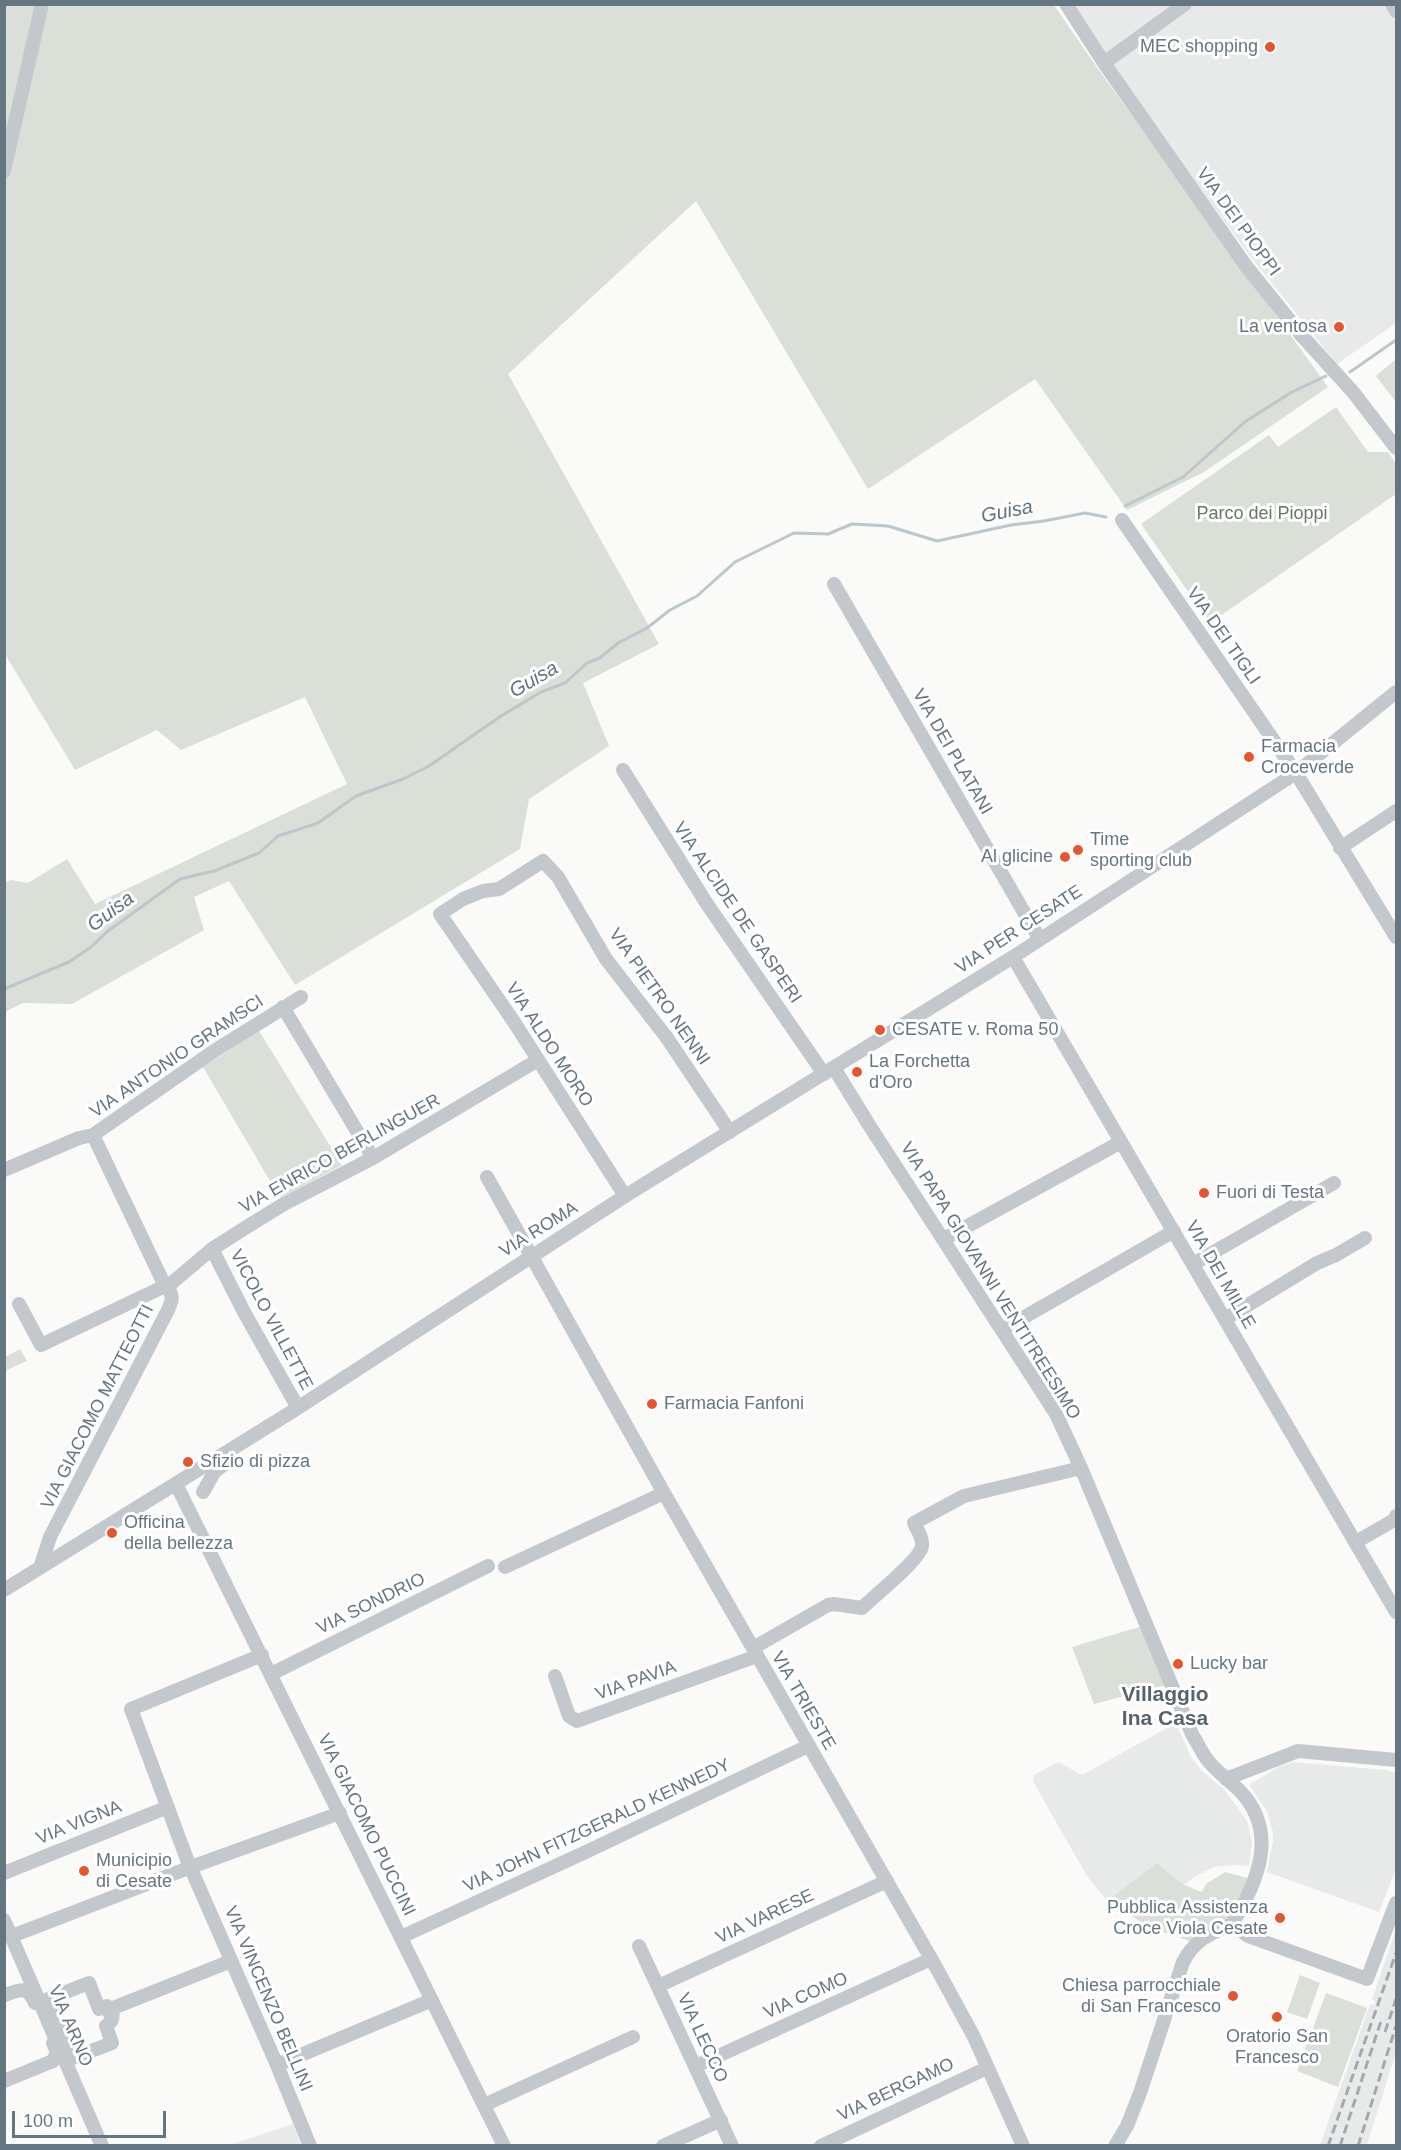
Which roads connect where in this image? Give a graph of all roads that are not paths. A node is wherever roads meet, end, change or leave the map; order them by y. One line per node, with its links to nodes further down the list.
1 (42, 4): 7 (street)
2 (1066, 4): 6 (street, VIA DEI PIOPPI)
3 (1185, 4): 6 (street)
4 (1392, 4): 5 (street)
5 (1396, 11)
6 (1104, 63): 8 (street, VIA DEI PIOPPI)
7 (4, 171)
8 (1396, 448)
9 (1122, 520): 13 (street, VIA DEI TIGLI)
10 (834, 584): 18 (street, VIA DEI PLATANI)
11 (1396, 692): 13 (street, VIA PER CESATE)
12 (623, 770): 24 (street, VIA ALCIDE DE GASPERI)
13 (1296, 773): 15 (street, VIA DEI TIGLI); 18 (street, VIA PER CESATE)
14 (1396, 811): 15 (street)
15 (1340, 848): 17 (street, VIA DEI TIGLI)
16 (440, 914): 23 (street, VIA ALDO MORO); 25 (street, VIA PIETRO NENNI)
17 (1394, 930)
18 (1039, 938): 19 (street, VIA PER CESATE)
19 (1013, 957): 22 (street, VIA PER CESATE); 27 (street, VIA DEI MILLE)
20 (301, 997): 21 (street, VIA ANTONIO GRAMSCI)
21 (283, 1007): 26 (street, VIA ANTONIO GRAMSCI); 28 (street)
22 (925, 1011): 24 (street, VIA ROMA)
23 (538, 1060): 28 (street, VIA ENRICO BERLINGUER); 32 (street, VIA ALDO MORO)
24 (829, 1071): 25 (street, VIA ROMA); 35 (street, VIA PAPA GIOVANNI VENTITREESIMO)
25 (730, 1132): 32 (street, VIA ROMA)
26 (93, 1135): 29 (street, VIA ANTONIO GRAMSCI); 41 (street, VIA GIACOMO MATTEOTTI)
27 (1121, 1142): 33 (street, VIA DEI MILLE); 35 (street)
28 (373, 1158): 36 (street, VIA ENRICO BERLINGUER)
29 (4, 1170)
30 (487, 1177): 37 (street, VIA TRIESTE)
31 (1334, 1183): 38 (street)
32 (625, 1196): 37 (street, VIA ROMA)
33 (1174, 1232): 38 (street, VIA DEI MILLE); 44 (street)
34 (1365, 1238): 43 (street)
35 (944, 1239): 44 (street, VIA PAPA GIOVANNI VENTITREESIMO)
36 (212, 1249): 41 (street, VIA ENRICO BERLINGUER); 45 (street, VICOLO VILLETTE)
37 (531, 1257): 39 (street, VIA ROMA); 40 (street, VIA TRIESTE)
38 (1193, 1264): 43 (street, VIA DEI MILLE)
39 (513, 1268): 40 (street); 45 (street, VIA ROMA)
40 (544, 1279): 51 (street, VIA TRIESTE)
41 (166, 1287): 42 (street, VIA ENRICO BERLINGUER); 57 (street, VIA GIACOMO MATTEOTTI)
42 (19, 1304)
43 (1226, 1319): 54 (street, VIA DEI MILLE)
44 (1002, 1330): 48 (street, VIA PAPA GIOVANNI VENTITREESIMO)
45 (298, 1408): 46 (street, VIA ROMA)
46 (242, 1444): 47 (street, VIA ROMA); 50 (street)
47 (203, 1467): 49 (street, VIA ROMA); 50 (street)
48 (1081, 1468): 60 (street, VIA PAVIA); 66 (street, VIA PAPA GIOVANNI VENTITREESIMO)
49 (176, 1484): 53 (street, VIA GIACOMO PUCCINI); 57 (street, VIA ROMA)
50 (203, 1492): 53 (street)
51 (664, 1493): 56 (street); 60 (street, VIA TRIESTE)
52 (1396, 1516): 54 (street)
53 (195, 1520): 61 (street, VIA GIACOMO PUCCINI)
54 (1356, 1542): 59 (street, VIA DEI MILLE)
55 (488, 1566): 62 (street, VIA SONDRIO)
56 (505, 1567)
57 (40, 1568): 58 (street, VIA ROMA)
58 (4, 1590)
59 (1396, 1612)
60 (755, 1652): 63 (street, VIA PAVIA); 64 (street, VIA TRIESTE)
61 (262, 1655): 62 (street, VIA GIACOMO PUCCINI); 67 (street, VIA VINCENZO BELLINI)
62 (271, 1674): 68 (street, VIA GIACOMO PUCCINI)
63 (555, 1676)
64 (808, 1746): 71 (street, VIA TRIESTE); 76 (street, VIA JOHN FITZGERALD KENNEDY)
65 (1396, 1760): 66 (street)
66 (1226, 1779): 74 (street, VIA PAPA GIOVANNI VENTITREESIMO)
67 (168, 1807): 69 (street, VIA VINCENZO BELLINI); 70 (street, VIA VIGNA)
68 (340, 1813): 69 (street); 76 (street, VIA GIACOMO PUCCINI)
69 (191, 1867): 75 (street); 79 (street, VIA VINCENZO BELLINI)
70 (4, 1873)
71 (886, 1881): 78 (street, VIA TRIESTE); 81 (street, VIA VARESE)
72 (1396, 1903): 74 (street)
73 (4, 1920): 75 (street, VIA ARNO)
74 (1232, 1923): 102 (street)
75 (12, 1936): 80 (street, VIA ARNO)
76 (401, 1937): 84 (street, VIA GIACOMO PUCCINI)
77 (639, 1946): 81 (street, VIA LECCO)
78 (932, 1959): 89 (street, VIA COMO); 90 (street, VIA TRIESTE)
79 (231, 1961): 85 (street); 88 (street, VIA VINCENZO BELLINI)
80 (30, 1978): 82 (street); 87 (street, VIA ARNO)
81 (658, 1986): 89 (street, VIA LECCO)
82 (4, 1988)
83 (4, 1995): 91 (street)
84 (432, 2000): 88 (street); 93 (street, VIA GIACOMO PUCCINI)
85 (108, 2010): 85 (street)
86 (633, 2037): 93 (street)
87 (67, 2063): 92 (street); 95 (street, VIA ARNO)
88 (277, 2065): 96 (street, VIA VINCENZO BELLINI)
89 (696, 2066): 94 (street, VIA LECCO)
90 (987, 2068): 100 (street, VIA BERGAMO); 101 (street, VIA TRIESTE)
91 (4, 2081)
92 (4, 2088)
93 (484, 2105): 97 (street, VIA GIACOMO PUCCINI)
94 (721, 2120): 98 (street); 99 (street, VIA LECCO)
95 (102, 2145)
96 (310, 2145)
97 (504, 2145)
98 (663, 2145)
99 (732, 2145)
100 (821, 2145)
101 (1023, 2145)
102 (1115, 2145)

